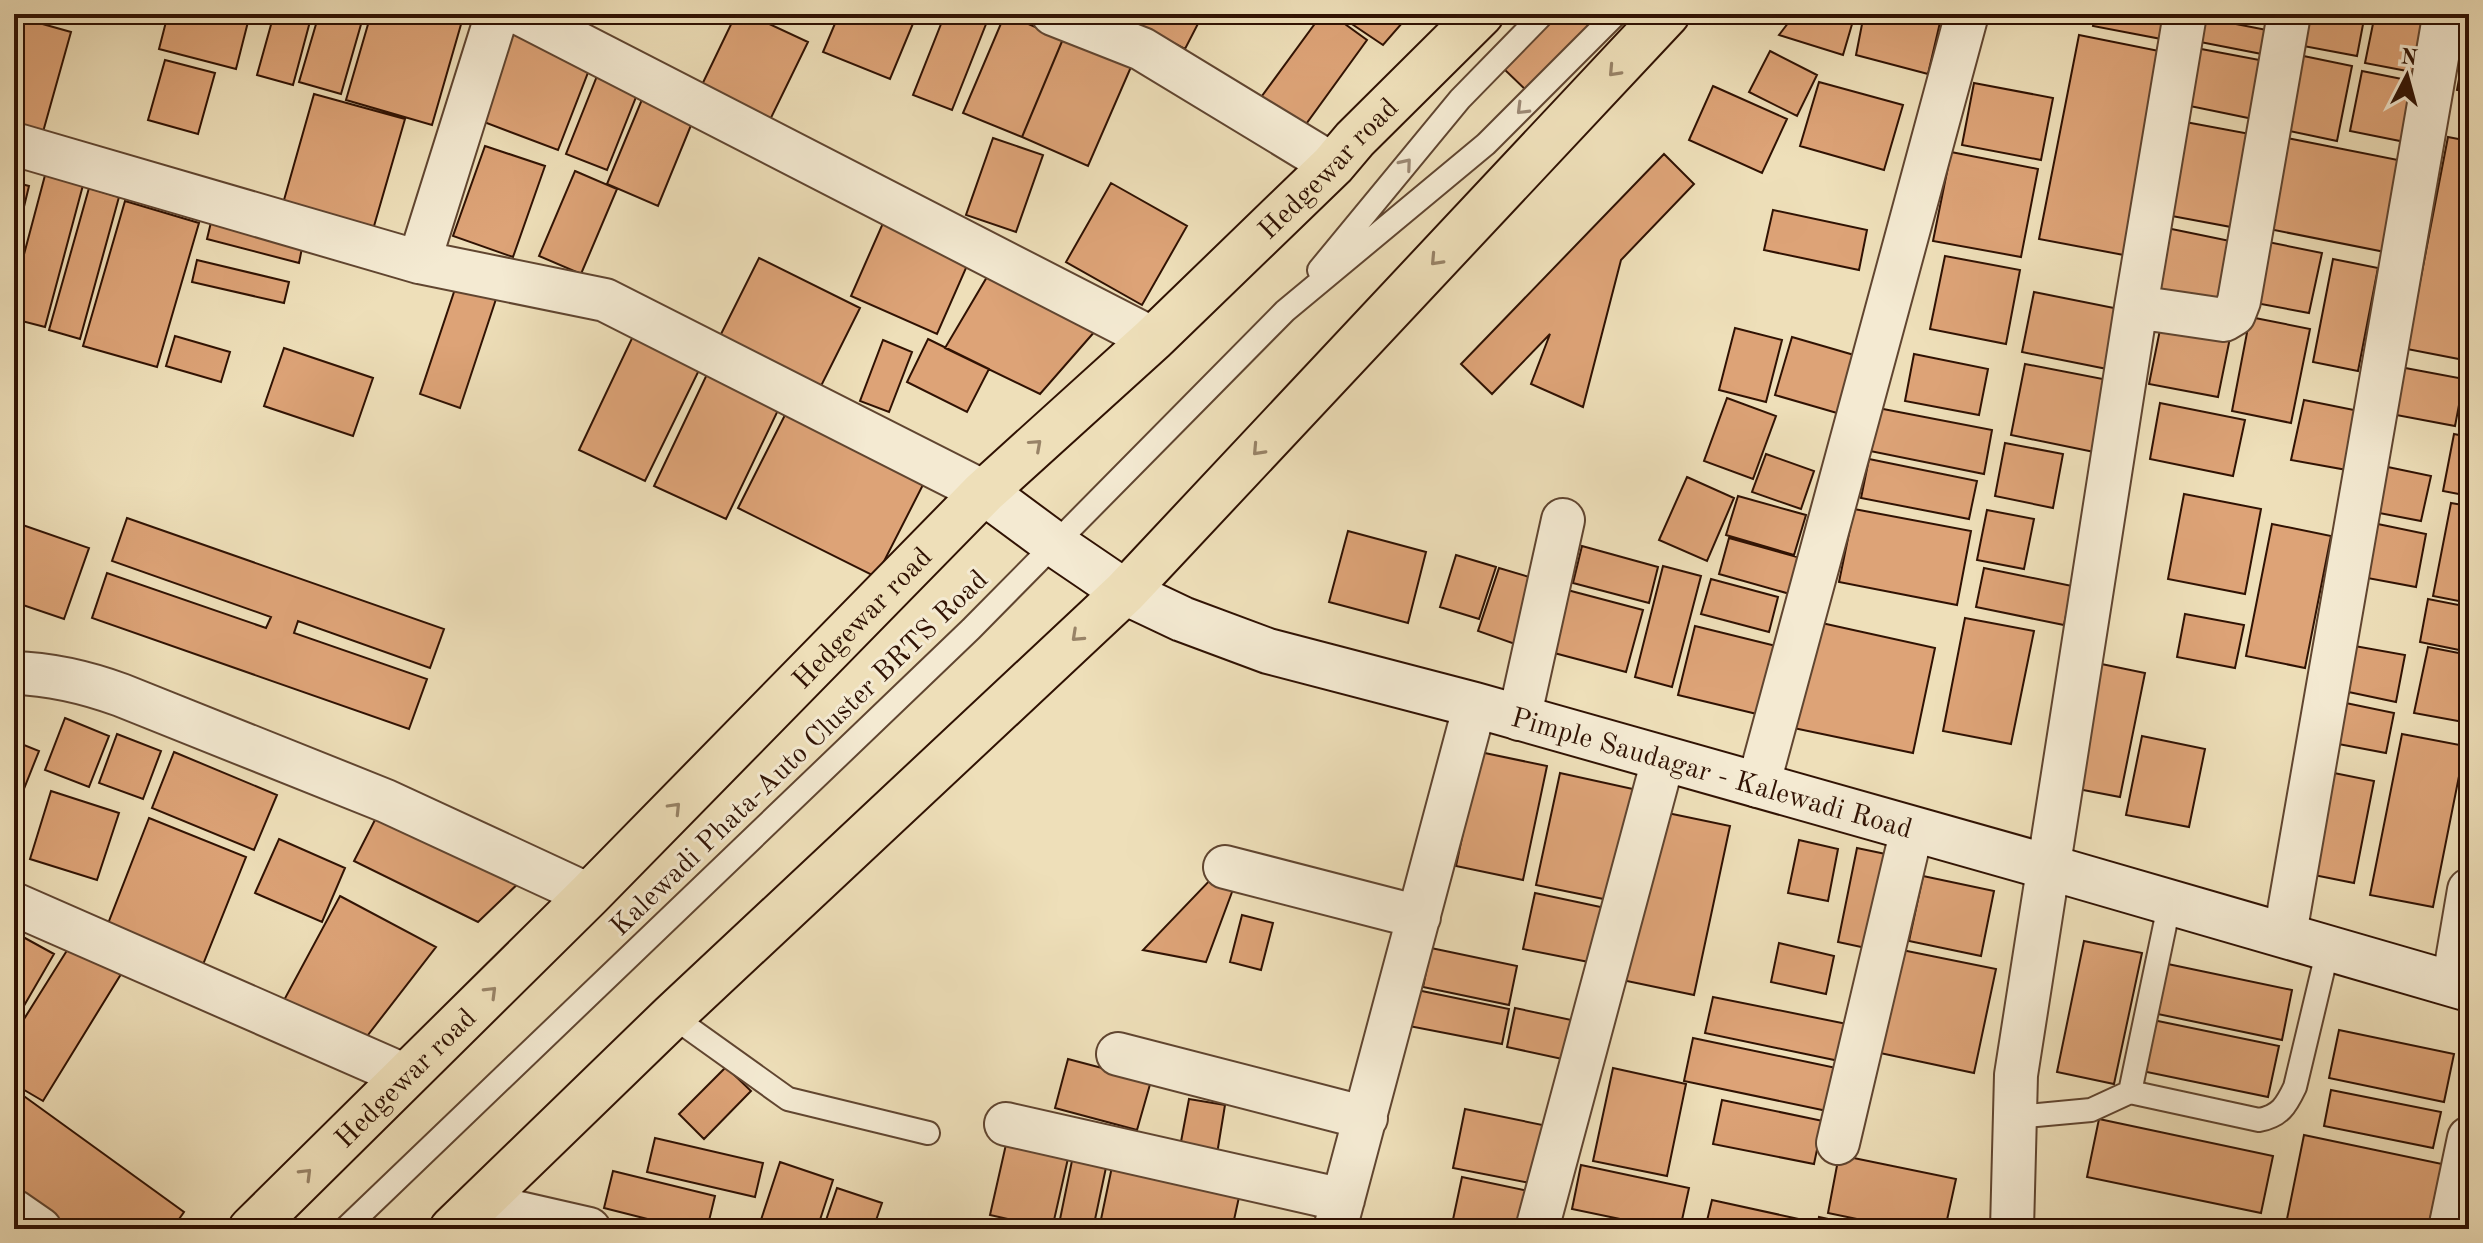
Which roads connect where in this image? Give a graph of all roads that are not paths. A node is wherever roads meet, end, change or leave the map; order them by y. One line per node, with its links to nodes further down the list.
1 (497, 14): 14 (street)
2 (521, 14): 17 (street)
3 (1053, 14): 13 (street)
4 (1481, 14): 13 (main road, Hedgewar road)
5 (1543, 14): 16 (lane, Kalewadi Phata-Auto Cluster BRTS Road, one-way to 5)
6 (1616, 14): 16 (lane, Kalewadi Phata-Auto Cluster BRTS Road, one-way to 16)
7 (1667, 14): 21 (main road, one-way to 21)
8 (1967, 14): 26 (street)
9 (2185, 14): 15 (street)
10 (2289, 14): 15 (street)
11 (2443, 23): 35 (street)
12 (14, 144): 14 (street)
13 (1333, 165): 17 (main road, Hedgewar road)
14 (419, 262): 18 (street)
15 (2136, 307): 29 (street)
16 (1285, 311): 20 (lane, Kalewadi Phata-Auto Cluster BRTS Road)
17 (1153, 339): 18 (main road, Hedgewar road, one-way to 17)
18 (984, 492): 20 (main road, Pimple Saudagar - Kalewadi Road); 31 (main road, Hedgewar road, one-way to 18)
19 (1563, 520): 24 (street)
20 (1053, 543): 21 (main road, Pimple Saudagar - Kalewadi Road); 53 (lane, Kalewadi Phata-Auto Cluster BRTS Road)
21 (1125, 592): 23 (main road, Pimple Saudagar - Kalewadi Road); 38 (main road, one-way to 38)
22 (14, 673): 31 (street)
23 (1475, 705): 24 (main road, Pimple Saudagar - Kalewadi Road); 34 (street)
24 (1519, 719): 25 (main road, Pimple Saudagar - Kalewadi Road)
25 (1663, 760): 26 (main road, Pimple Saudagar - Kalewadi Road); 55 (street)
26 (1758, 786): 27 (main road, Pimple Saudagar - Kalewadi Road)
27 (1912, 829): 29 (main road, Pimple Saudagar - Kalewadi Road); 47 (street)
28 (1225, 867): 34 (street)
29 (2048, 867): 32 (main road, Pimple Saudagar - Kalewadi Road); 42 (street)
30 (2469, 890): 37 (street)
31 (589, 895): 40 (main road, Hedgewar road, one-way to 31)
32 (2170, 901): 35 (main road, Pimple Saudagar - Kalewadi Road); 41 (lane)
33 (14, 904): 40 (street)
34 (1419, 917): 43 (street)
35 (2285, 934): 36 (main road, Pimple Saudagar - Kalewadi Road)
36 (2328, 949): 37 (main road, Pimple Saudagar - Kalewadi Road); 41 (lane)
37 (2461, 986)
38 (672, 1016): 45 (lane); 50 (main road)
39 (1118, 1054): 43 (street)
40 (406, 1076): 52 (main road, Hedgewar road, one-way to 40)
41 (2130, 1092): 42 (lane)
42 (2015, 1117): 56 (street)
43 (1366, 1118): 49 (street)
44 (1006, 1124): 49 (street)
45 (928, 1133)
46 (2469, 1138): 57 (street)
47 (1838, 1143)
48 (14, 1211): 51 (street)
49 (1339, 1215)
50 (466, 1217): 54 (street)
51 (40, 1229)
52 (251, 1229)
53 (345, 1229)
54 (589, 1229)
55 (1537, 1229)
56 (2012, 1229)
57 (2450, 1229)

